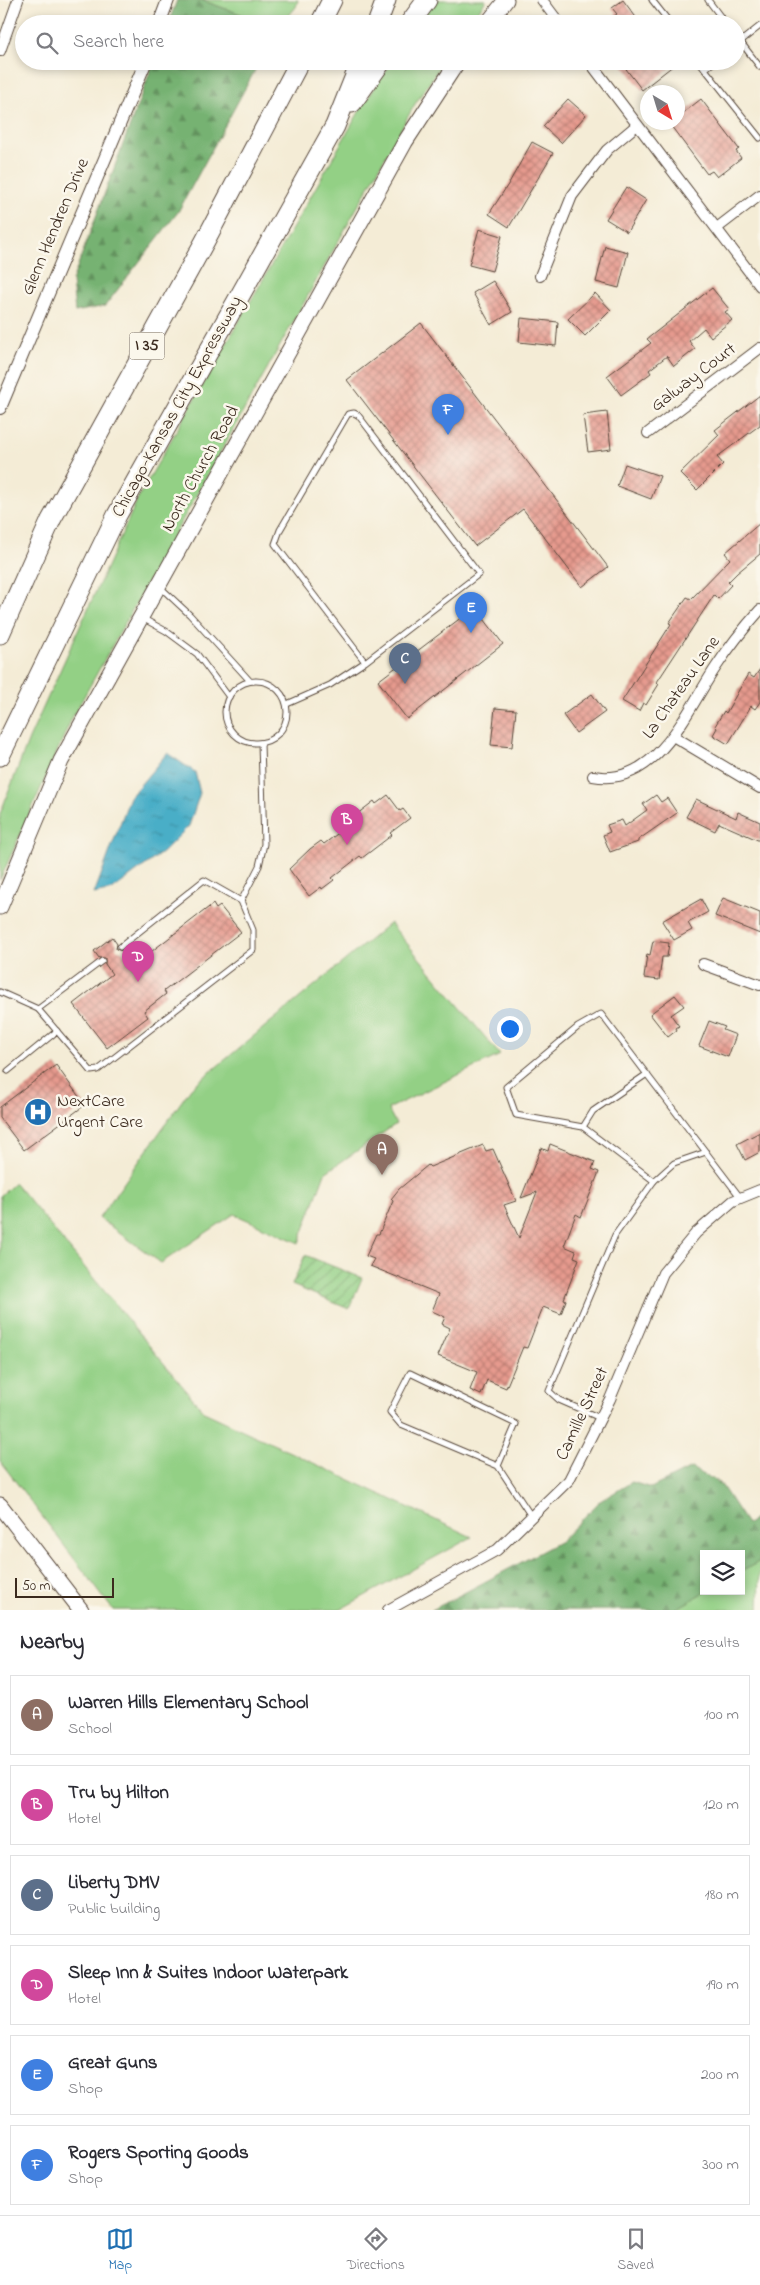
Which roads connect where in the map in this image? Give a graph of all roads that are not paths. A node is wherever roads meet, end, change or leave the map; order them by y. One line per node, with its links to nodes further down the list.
1 (18, 0): 23 (street)
2 (168, 0): 11 (street)
3 (317, 0): 12 (highway)
4 (332, 0): 13 (highway)
5 (386, 0): 14 (highway)
6 (427, 0): 15 (highway)
7 (506, 0): 16 (main road)
8 (542, 0): 17 (street)
9 (652, 0): 18 (lane)
10 (708, 0): 19 (lane)
11 (162, 15)
12 (313, 15)
13 (324, 15)
14 (380, 15)
15 (416, 15)
16 (494, 15)
17 (553, 15)
18 (664, 15)
19 (719, 15)
20 (760, 26): 21 (lane)
21 (745, 38)
22 (745, 50): 24 (lane)
23 (0, 51)
24 (760, 66)
25 (142, 70): 40 (street, Glenn Hendren Drive)
26 (295, 70): 45 (highway, I 35)
27 (357, 70): 33 (highway, Chicago-Kansas City Expressway)
28 (375, 70): 33 (highway)
29 (452, 70): 42 (main road, North Church Road)
30 (596, 70): 32 (street)
31 (706, 70): 34 (lane)
32 (637, 125): 36 (street); 37 (street)
33 (335, 126): 52 (highway, Chicago-Kansas City Expressway)
34 (760, 138)
35 (760, 195): 36 (street)
36 (716, 228): 38 (street)
37 (540, 276)
38 (760, 286)
39 (760, 348): 41 (street, Galway Court)
40 (0, 408)
41 (648, 433)
42 (158, 585): 44 (main road, North Church Road); 47 (lane)
43 (760, 610): 50 (street, La Chateau Lane)
44 (141, 618): 48 (lane); 56 (main road, North Church Road)
45 (0, 634)
46 (365, 662): 46 (lane); 49 (lane)
47 (250, 681): 48 (lane); 49 (lane)
48 (229, 697): 51 (lane)
49 (287, 704): 51 (lane)
50 (673, 736): 53 (street, La Chateau Lane); 54 (street)
51 (261, 743): 55 (lane)
52 (0, 756)
53 (593, 776)
54 (760, 788)
55 (241, 901): 57 (lane); 63 (lane)
56 (0, 907)
57 (120, 947)
58 (102, 961): 62 (lane)
59 (703, 964): 60 (street)
60 (760, 985)
61 (0, 992): 62 (lane)
62 (38, 1008): 63 (lane)
63 (56, 1031): 64 (lane)
64 (8, 1071)
65 (647, 1074): 66 (lane); 66 (lane); 67 (lane)
66 (583, 1127): 68 (lane)
67 (706, 1152): 68 (lane); 70 (lane)
68 (654, 1181): 71 (lane)
69 (760, 1190): 70 (street, Camille Street)
70 (741, 1198): 71 (street, Camille Street)
71 (600, 1418): 74 (street, Camille Street)
72 (498, 1466): 72 (lane); 74 (lane)
73 (0, 1505): 75 (main road)
74 (531, 1517): 76 (street, Camille Street)
75 (81, 1610)
76 (388, 1610)

